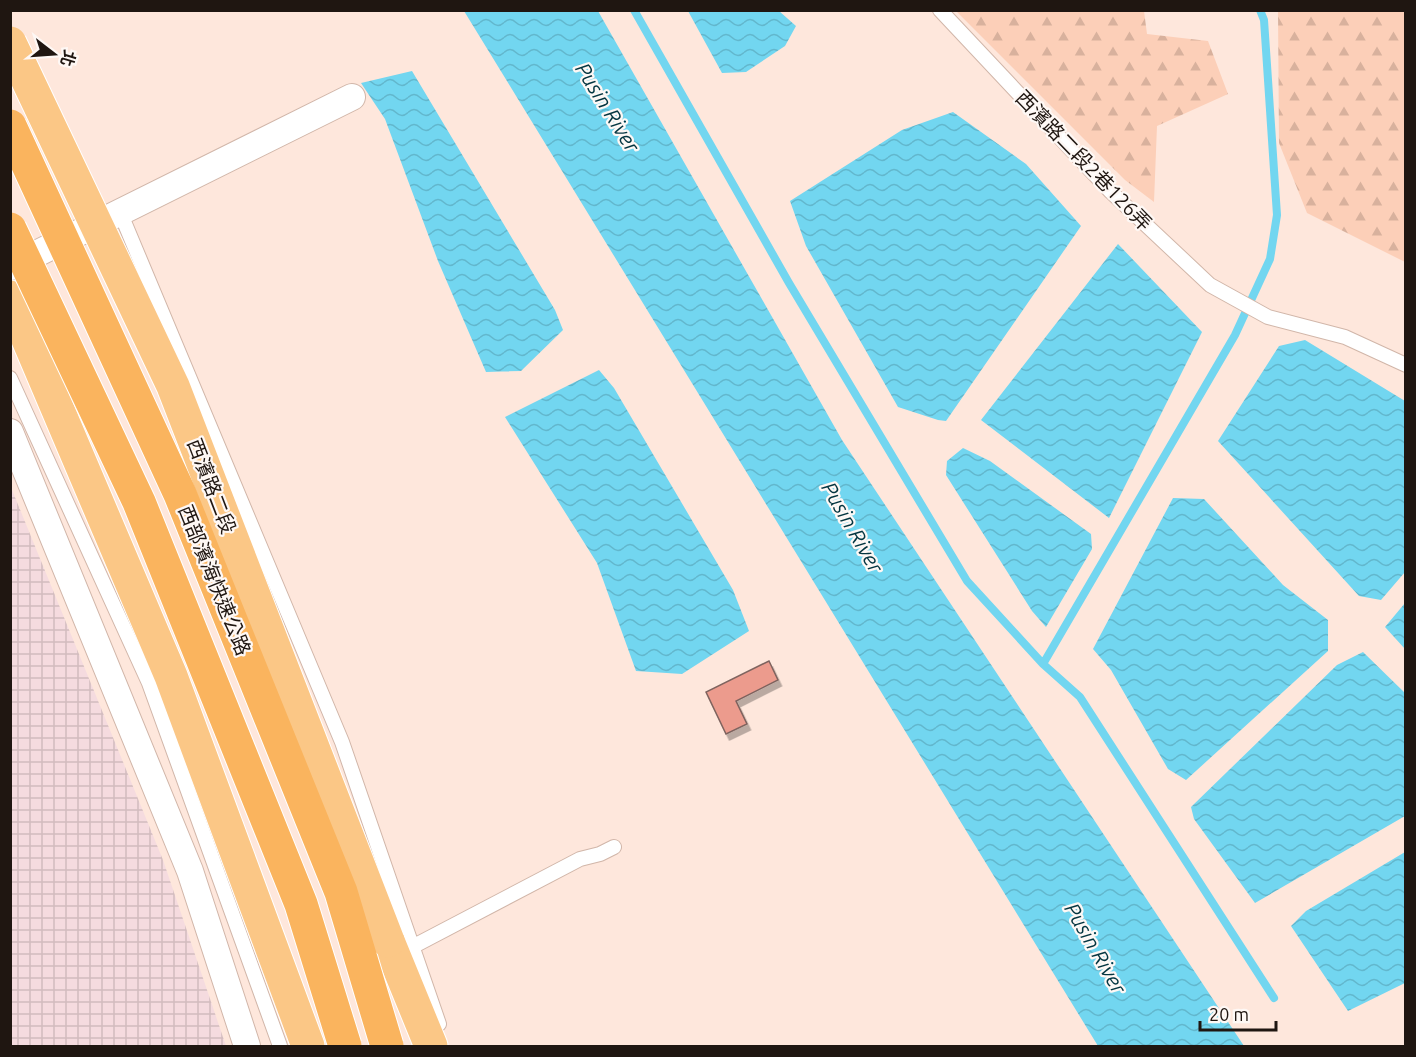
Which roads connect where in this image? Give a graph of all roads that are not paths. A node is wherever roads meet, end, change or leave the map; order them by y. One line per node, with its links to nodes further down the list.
1 (940, 10): 9 (lane, 西濱路二段2巷126弄)
2 (10, 43): 13 (main road, 西濱路二段, bridge)
3 (352, 97): 5 (street)
4 (10, 126): 18 (highway, 西部濱海快速公路, bridge)
5 (120, 212): 7 (street); 13 (lane)
6 (10, 228): 17 (highway, bridge)
7 (10, 267)
8 (10, 297): 14 (main road)
9 (1406, 365)
10 (10, 378): 14 (lane)
11 (10, 432): 16 (street)
12 (614, 847): 13 (lane)
13 (400, 944): 15 (main road, 西濱路二段)
14 (296, 1039)
15 (438, 1045)
16 (247, 1047)
17 (345, 1047)
18 (387, 1047)

